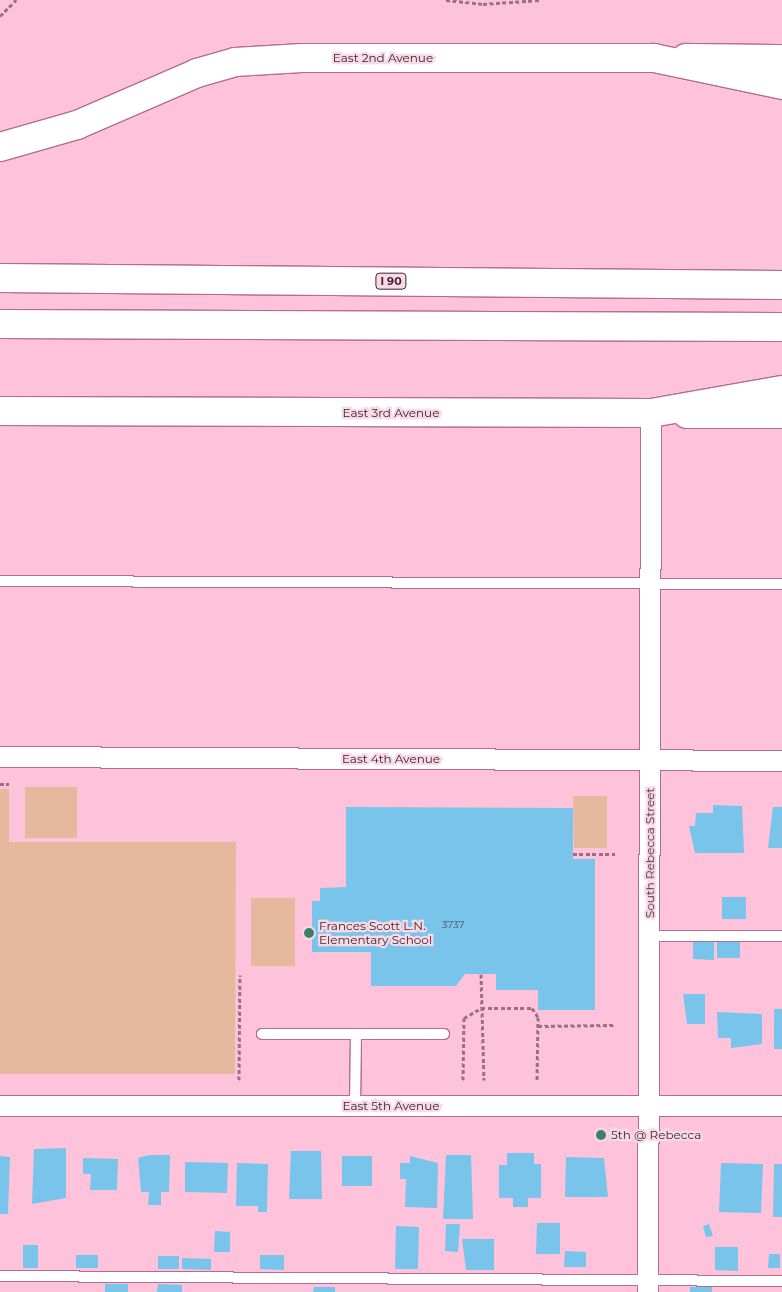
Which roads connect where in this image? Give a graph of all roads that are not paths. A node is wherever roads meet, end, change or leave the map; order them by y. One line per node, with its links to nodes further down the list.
1 (654, 58): 2 (main road, East 2nd Avenue); 3 (main road); 4 (main road, East 2nd Avenue)
2 (782, 59)
3 (782, 85)
4 (0, 147)
5 (0, 278): 6 (main road, I 90)
6 (782, 284)
7 (0, 324): 8 (main road)
8 (782, 327)
9 (782, 390): 11 (main road)
10 (0, 411): 11 (main road, East 3rd Avenue)
11 (650, 414): 12 (main road, East 3rd Avenue); 14 (street, South Rebecca Street)
12 (782, 414)
13 (0, 581): 14 (lane)
14 (651, 584): 15 (lane); 17 (street, South Rebecca Street)
15 (782, 584)
16 (0, 757): 17 (street, East 4th Avenue)
17 (650, 761): 18 (street, East 4th Avenue); 19 (street, South Rebecca Street)
18 (782, 761)
19 (650, 936): 20 (lane); 26 (street, South Rebecca Street)
20 (782, 936)
21 (262, 1034): 22 (lane)
22 (356, 1034): 23 (lane); 25 (lane)
23 (444, 1034)
24 (0, 1106): 25 (street, East 5th Avenue)
25 (355, 1106): 26 (street, East 5th Avenue)
26 (649, 1106): 27 (street, East 5th Avenue); 30 (street, South Rebecca Street)
27 (782, 1106)
28 (0, 1276): 30 (lane)
29 (782, 1281): 30 (lane)
30 (648, 1286)

